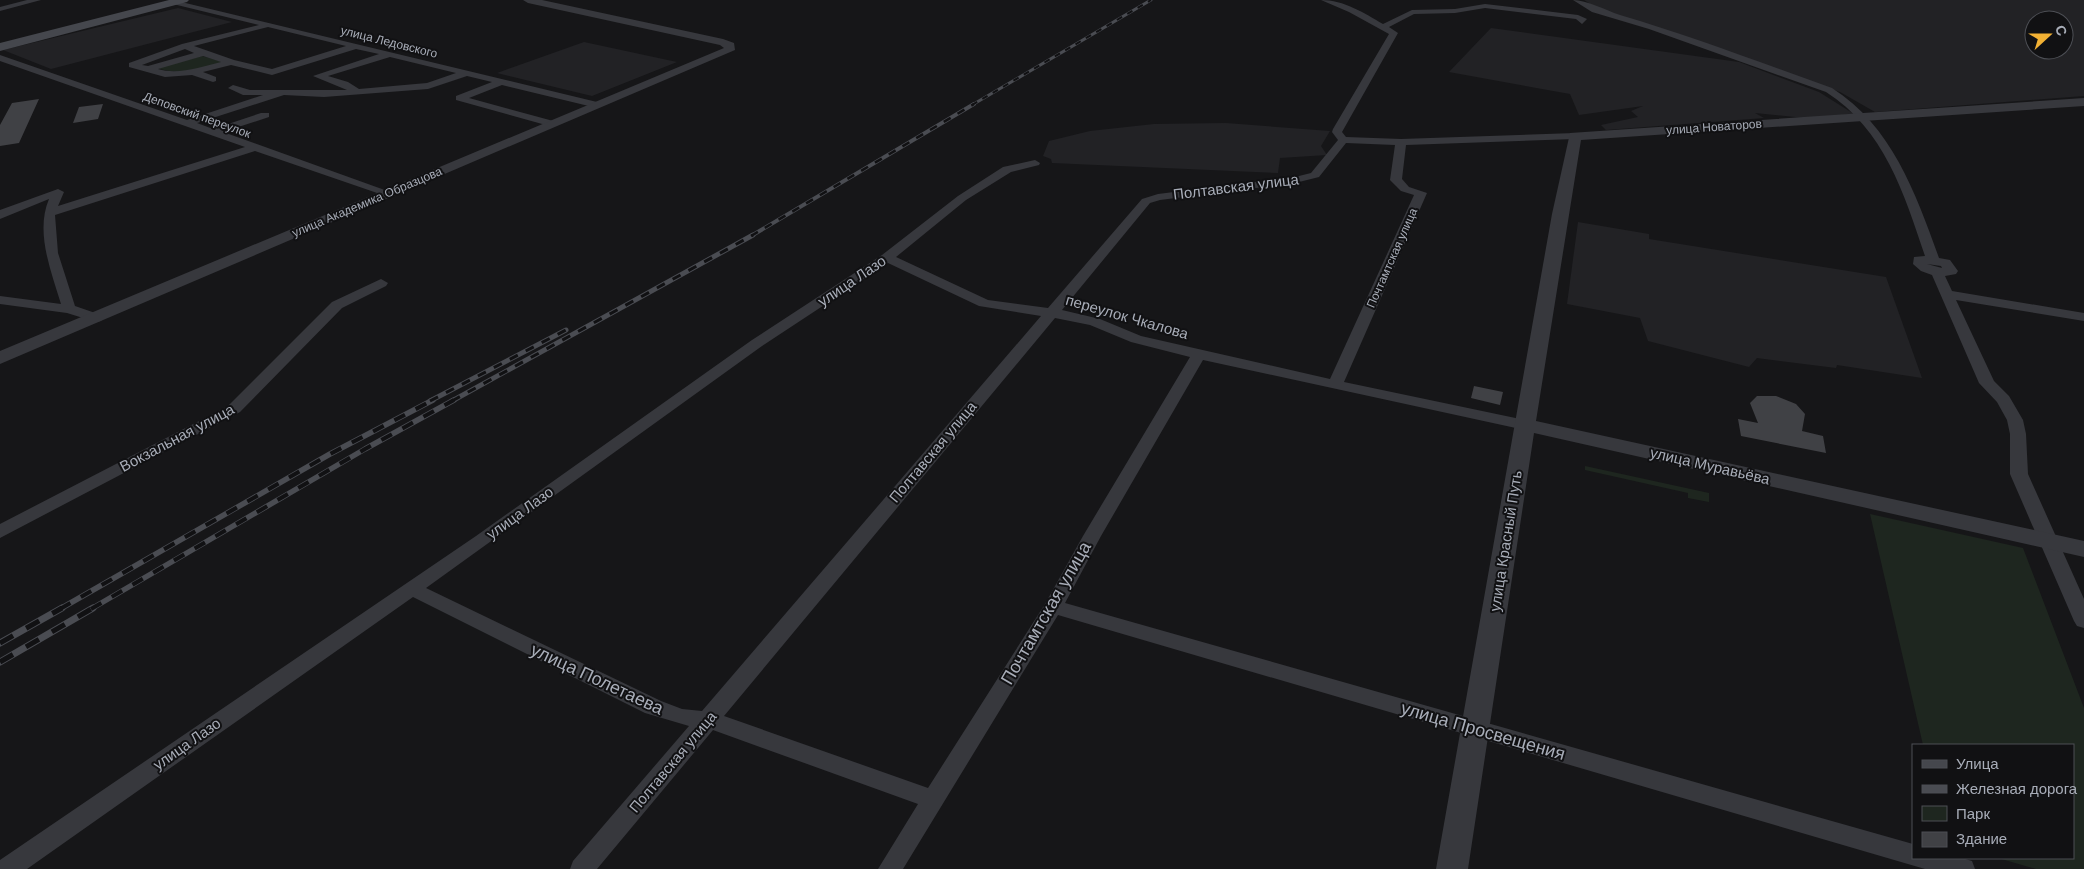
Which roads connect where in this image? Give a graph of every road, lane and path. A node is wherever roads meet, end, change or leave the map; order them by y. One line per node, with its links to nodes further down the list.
1 (37, 0): 8 (street)
2 (528, 0): 29 (street, улица Академика Образцова)
3 (1497, 0): 7 (street)
4 (175, 1): 11 (street, улица Ледовского); 15 (main road)
5 (1329, 1): 12 (street)
6 (1427, 3): 9 (street)
7 (1575, 4): 31 (street)
8 (0, 8)
9 (1418, 11): 10 (street); 12 (street)
10 (1582, 22)
11 (268, 25): 13 (street); 14 (street, улица Ледовского)
12 (1385, 26): 36 (street)
13 (185, 46): 16 (street); 20 (street)
14 (356, 46): 17 (street, улица Ледовского); 19 (street)
15 (0, 47)
16 (203, 53): 19 (street); 20 (street)
17 (388, 54): 22 (street, улица Ледовского); 27 (street)
18 (0, 58): 32 (street, Деповский переулок)
19 (231, 62): 21 (street)
20 (148, 69): 21 (street)
21 (193, 72): 23 (street)
22 (466, 73): 24 (street, улица Ледовского); 27 (street)
23 (213, 80)
24 (501, 82): 29 (street, улица Ледовского); 33 (street)
25 (233, 88): 26 (street)
26 (283, 92): 27 (street); 32 (street)
27 (356, 92)
28 (2084, 102): 31 (street, улица Новаторов)
29 (596, 105): 33 (street, улица Академика Образцова)
30 (265, 115): 34 (street)
31 (1863, 118): 35 (street, улица Новаторов); 45 (street)
32 (187, 123): 34 (street, Деповский переулок)
33 (552, 124): 40 (street, улица Академика Образцова)
34 (211, 133): 38 (street, Деповский переулок)
35 (1576, 136): 37 (street, улица Новаторов); 54 (street, улица Красный Путь)
36 (1343, 140): 37 (street, улица Новаторов); 48 (street, Полтавская улица)
37 (1401, 142): 53 (street, Почтамтская улица)
38 (252, 148): 40 (street, Деповский переулок); 41 (street)
39 (1035, 163): 43 (street, улица Лазо)
40 (387, 193): 50 (street, улица Академика Образцова)
41 (49, 213): 42 (street); 47 (street)
42 (0, 215)
43 (887, 258): 48 (street, переулок Чкалова); 58 (street, улица Лазо)
44 (381, 283): 55 (street, Вокзальная улица)
45 (1946, 294): 49 (street); 56 (street)
46 (0, 300): 47 (street)
47 (69, 309): 50 (street)
48 (1051, 312): 51 (street, переулок Чкалова); 61 (street, Полтавская улица)
49 (2084, 317)
50 (96, 318): 52 (street, улица Академика Образцова)
51 (1199, 355): 53 (street, переулок Чкалова); 59 (street, Почтамтская улица)
52 (0, 358)
53 (1335, 386): 54 (street, улица Муравьёва)
54 (1525, 425): 56 (street, улица Муравьёва); 62 (street, улица Красный Путь)
55 (0, 532)
56 (2051, 542): 57 (street, улица Муравьёва); 60 (street)
57 (2084, 549)
58 (410, 588): 61 (street, улица Полетаева); 66 (street, улица Лазо)
59 (1053, 607): 62 (street, улица Просвещения); 63 (street, Почтамтская улица)
60 (2084, 621)
61 (709, 720): 63 (street, улица Полетаева); 67 (street, Полтавская улица)
62 (1474, 728): 64 (street, улица Просвещения); 69 (street, улица Красный Путь)
63 (933, 799): 68 (street, Почтамтская улица)
64 (1912, 855)
65 (1928, 859): 70 (street)
66 (8, 869)
67 (582, 869)
68 (890, 869)
69 (1452, 869)
70 (1963, 869)

